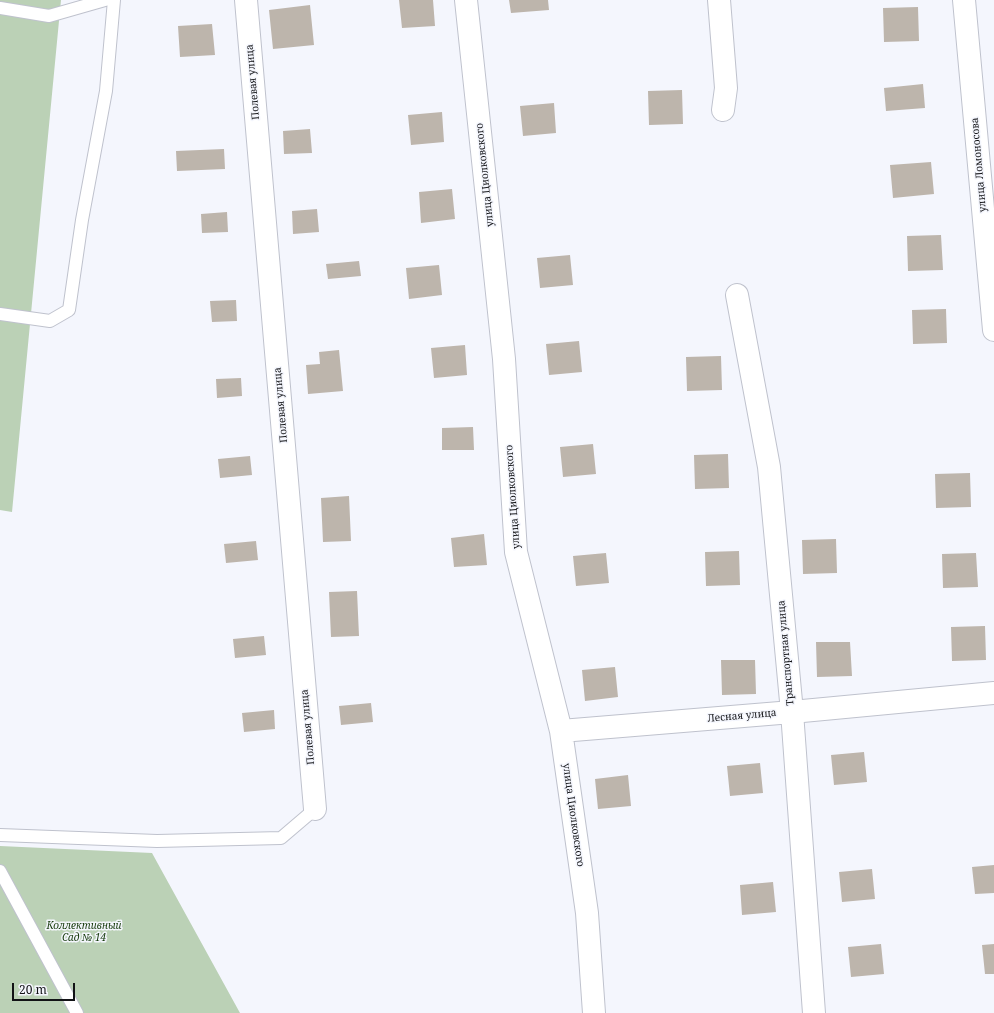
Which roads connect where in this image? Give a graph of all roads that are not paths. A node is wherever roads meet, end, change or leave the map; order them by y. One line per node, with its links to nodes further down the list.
1 (105, 0): 7 (lane)
2 (114, 0): 10 (lane)
3 (246, 0): 15 (street, Полевая улица)
4 (466, 0): 14 (street, улица Циолковского)
5 (719, 0): 8 (street)
6 (964, 0): 11 (street, улица Ломоносова)
7 (0, 8)
8 (723, 110)
9 (737, 295): 13 (street, Транспортная улица)
10 (0, 314)
11 (994, 330)
12 (994, 694): 13 (street, Лесная улица)
13 (792, 712): 14 (street, Лесная улица); 20 (street, Транспортная улица)
14 (561, 731): 19 (street, улица Циолковского)
15 (315, 809): 16 (lane)
16 (0, 835)
17 (0, 872): 18 (lane)
18 (77, 1013)
19 (594, 1013)
20 (814, 1013)

